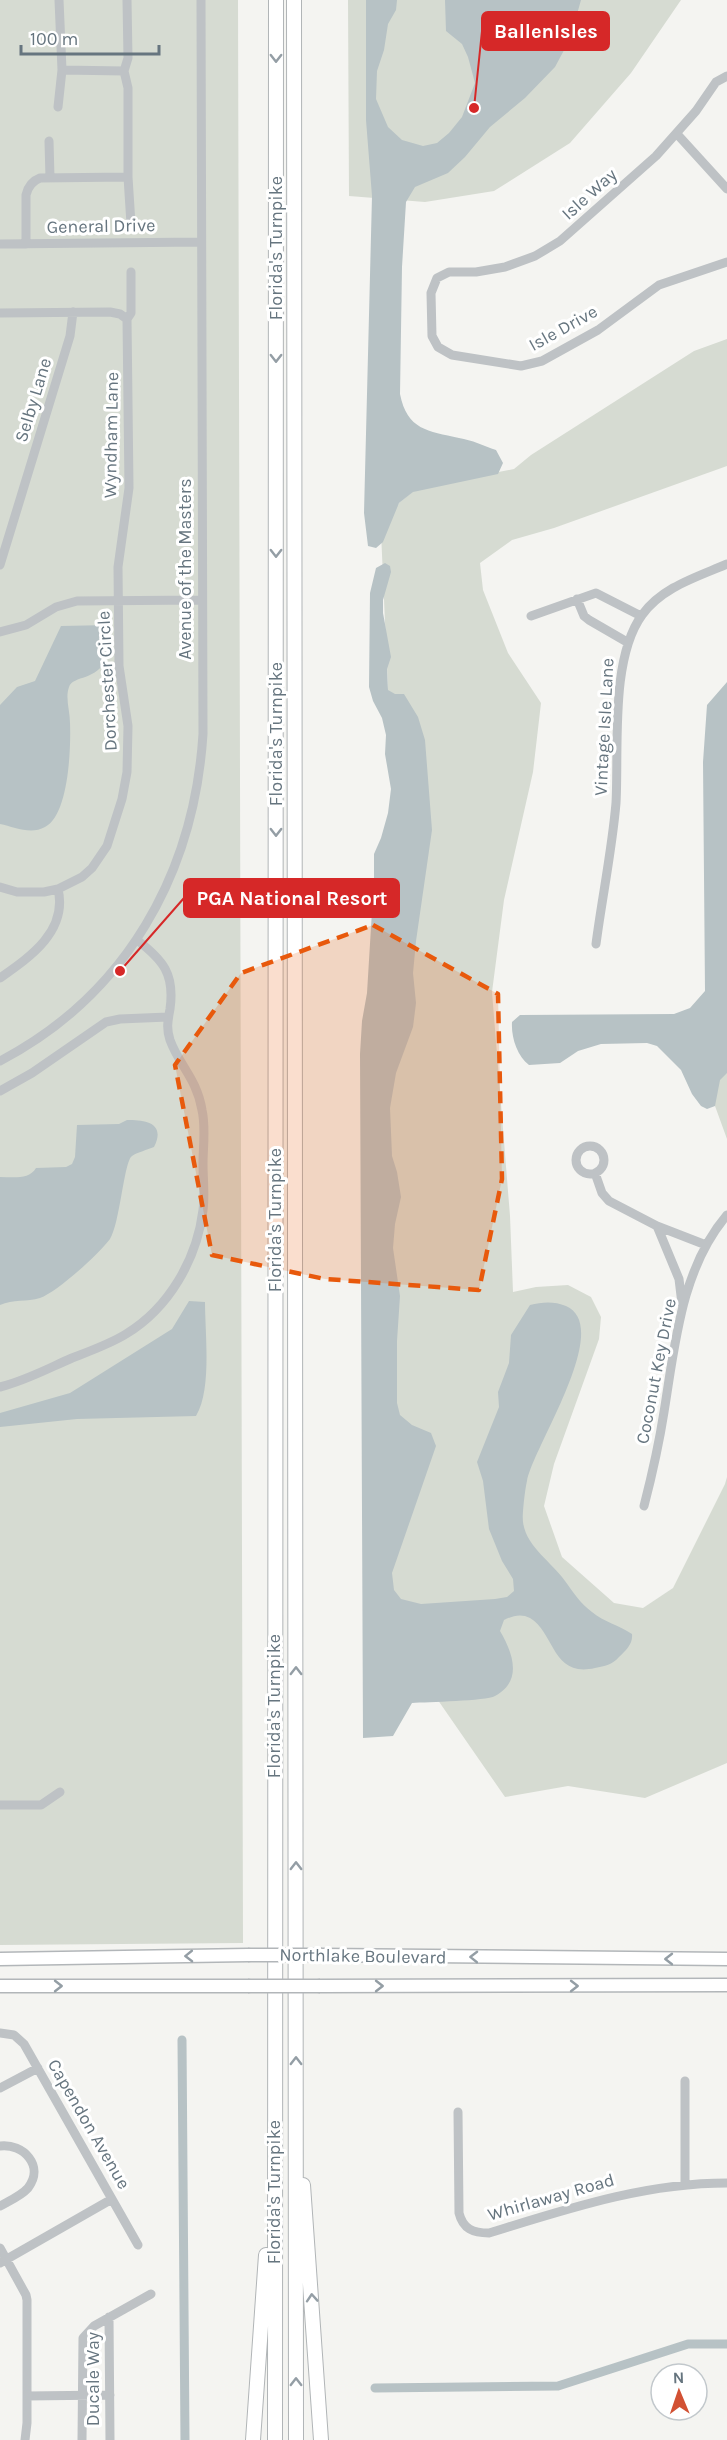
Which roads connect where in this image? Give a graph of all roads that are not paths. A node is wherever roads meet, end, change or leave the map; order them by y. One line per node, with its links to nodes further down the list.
1 (59, 0): 6 (street)
2 (127, 0): 7 (street)
3 (201, 0): 16 (street, Avenue of the Masters)
4 (276, 0): 61 (highway, Florida's Turnpike, one-way to 61)
5 (294, 0): 59 (highway, Florida's Turnpike, one-way to 5)
6 (62, 70): 7 (street); 9 (street)
7 (124, 70): 12 (street)
8 (727, 76): 10 (street, Isle Way)
9 (58, 107)
10 (677, 134): 14 (street); 21 (street, Isle Way)
11 (49, 141): 13 (street)
12 (128, 177): 13 (street); 15 (street)
13 (50, 178): 18 (street)
14 (727, 189)
15 (131, 224)
16 (201, 242): 18 (street, General Drive); 29 (street, Avenue of the Masters)
17 (0, 244): 18 (street, General Drive)
18 (26, 244)
19 (727, 262): 21 (street, Isle Drive)
20 (131, 272): 24 (street, Wyndham Lane)
21 (437, 278)
22 (74, 312): 23 (street); 24 (street); 26 (street, Selby Lane)
23 (0, 313)
24 (127, 319): 28 (street, Wyndham Lane)
25 (727, 564): 31 (street, Vintage Isle Lane)
26 (0, 565)
27 (577, 599): 30 (street); 31 (street); 33 (street)
28 (118, 600): 29 (street); 32 (street); 35 (street, Dorchester Circle)
29 (201, 600): 36 (street, Avenue of the Masters)
30 (531, 616)
31 (642, 616): 33 (street, Vintage Isle Lane)
32 (0, 632)
33 (627, 642): 37 (street, Vintage Isle Lane)
34 (0, 887): 35 (street, Dorchester Circle)
35 (58, 889): 38 (street)
36 (137, 940): 39 (street); 40 (street, Avenue of the Masters)
37 (596, 944)
38 (0, 978)
39 (168, 1017): 41 (street); 47 (street)
40 (0, 1061)
41 (0, 1091)
42 (596, 1173): 44 (street)
43 (727, 1215): 45 (street, Coconut Key Drive)
44 (657, 1226): 45 (street); 46 (street)
45 (706, 1245): 46 (street, Coconut Key Drive)
46 (682, 1312): 48 (street, Coconut Key Drive)
47 (0, 1387)
48 (644, 1506)
49 (60, 1792): 50 (street)
50 (0, 1805)
51 (0, 1959): 52 (main road, Northlake Boulevard, one-way to 51, bridge)
52 (727, 1959)
53 (727, 1985): 54 (main road, Northlake Boulevard, one-way to 53, bridge)
54 (0, 1986)
55 (0, 2033): 56 (street, Capendon Avenue)
56 (38, 2068): 58 (street); 65 (street, Capendon Avenue)
57 (685, 2081): 64 (street)
58 (0, 2088)
59 (296, 2100): 80 (highway, Florida's Turnpike, one-way to 59); 81 (highway, one-way to 59)
60 (458, 2112): 64 (street, Whirlaway Road)
61 (274, 2139): 78 (highway); 79 (highway, Florida's Turnpike)
62 (0, 2146): 66 (street)
63 (727, 2183): 64 (street, Whirlaway Road)
64 (685, 2185)
65 (112, 2199): 67 (street, Capendon Avenue); 69 (street)
66 (0, 2206)
67 (138, 2245)
68 (0, 2248): 69 (street)
69 (3, 2261): 74 (street)
70 (151, 2294): 71 (street, Ducale Way)
71 (109, 2317): 72 (street, Ducale Way); 73 (street, Ducale Way)
72 (82, 2395): 73 (street); 74 (street); 76 (street, Ducale Way)
73 (110, 2395): 77 (street, Ducale Way)
74 (27, 2396): 75 (street)
75 (25, 2440)
76 (82, 2440)
77 (110, 2440)
78 (253, 2440)
79 (275, 2440)
80 (296, 2440)
81 (321, 2440)

